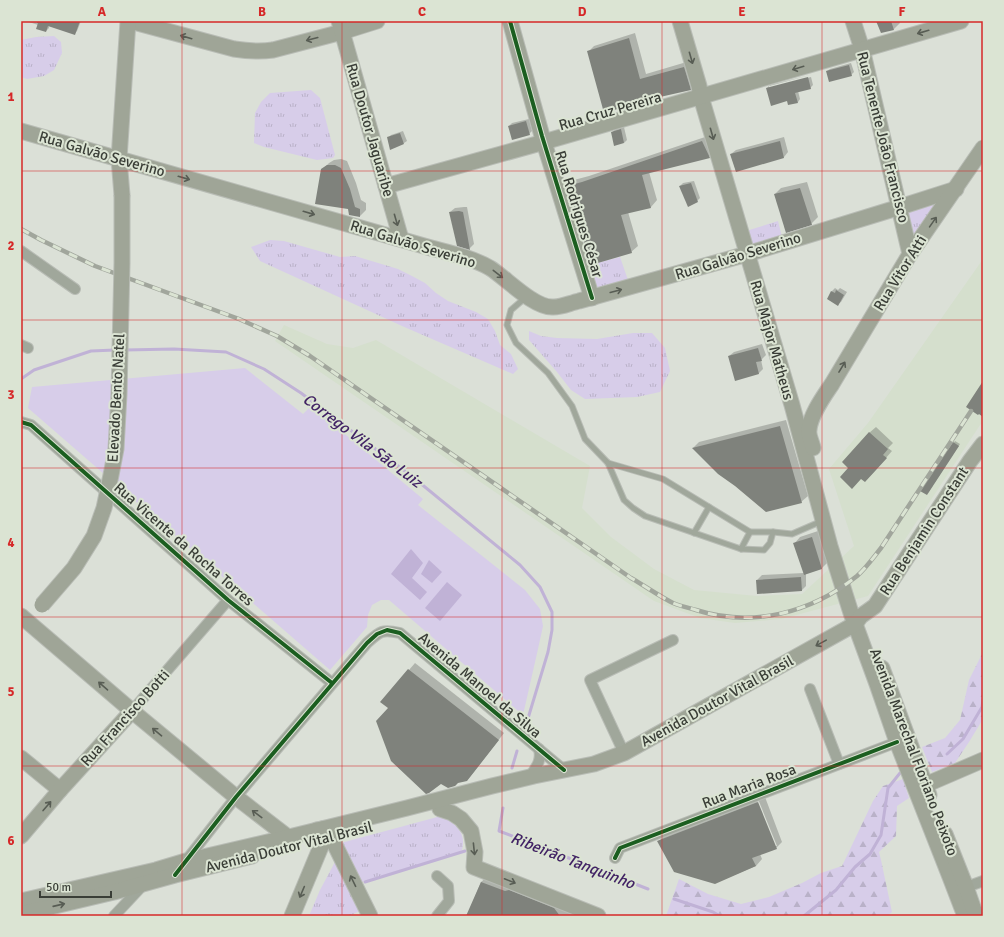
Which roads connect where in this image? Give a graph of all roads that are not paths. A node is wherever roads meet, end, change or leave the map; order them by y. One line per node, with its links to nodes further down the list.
1 (129, 21): 7 (main road, one-way to 1); 13 (main road, Elevado Bento Natel)
2 (377, 21): 7 (main road)
3 (510, 21): 11 (main road, Rua Rodrigues César)
4 (680, 21): 9 (main road, Rua Major Matheus, one-way to 9)
5 (853, 21): 8 (main road, Rua Tenente João Francisco)
6 (961, 21): 8 (main road, Rua Cruz Pereira, one-way to 8)
7 (340, 26): 14 (main road, Rua Doutor Jaguaribe)
8 (862, 49): 9 (main road, Rua Cruz Pereira, one-way to 9); 16 (main road, Rua Tenente João Francisco)
9 (701, 97): 11 (main road, Rua Cruz Pereira); 19 (main road, Rua Major Matheus, one-way to 19)
10 (21, 131): 13 (main road, Rua Galvão Severino)
11 (544, 142): 14 (main road, Rua Cruz Pereira); 23 (main road, Rua Rodrigues César)
12 (983, 148): 15 (main road, Rua Vitor Atti)
13 (119, 159): 17 (main road, Rua Galvão Severino, one-way to 17); 37 (main road, Elevado Bento Natel, bridge)
14 (386, 186): 17 (main road, Rua Doutor Jaguaribe, one-way to 17)
15 (956, 189): 16 (main road, Rua Galvão Severino); 20 (main road, Rua Vitor Atti, one-way to 15)
16 (900, 207): 19 (main road, Rua Galvão Severino); 20 (main road, Rua Tenente João Francisco)
17 (401, 239): 22 (main road, Rua Galvão Severino, one-way to 22)
18 (21, 251): 21 (street)
19 (747, 254): 23 (main road, Rua Galvão Severino, one-way to 19); 25 (main road, Rua Major Matheus)
20 (910, 254): 24 (main road, Rua Vitor Atti, one-way to 20)
21 (75, 289)
22 (526, 296): 23 (main road, Rua Galvão Severino); 28 (lane)
23 (592, 298)
24 (821, 400): 25 (main road); 36 (main road, Rua Major Matheus)
25 (792, 405): 30 (main road, Rua Major Matheus)
26 (21, 422): 35 (street, Rua Vicente da Rocha Torres)
27 (980, 454): 36 (main road, Rua Benjamin Constant)
28 (608, 463): 29 (lane); 33 (lane)
29 (709, 507): 31 (lane); 33 (lane)
30 (823, 520): 32 (lane); 36 (main road, Rua Major Matheus)
31 (750, 532): 32 (lane); 34 (lane)
32 (773, 532): 34 (lane)
33 (694, 533): 34 (lane)
34 (741, 549)
35 (228, 600): 39 (street, Rua Vicente da Rocha Torres); 41 (street, Rua Francisco Botti)
36 (856, 618): 42 (main road, Avenida Marechal Floriano Peixoto); 44 (main road, Avenida Doutor Vital Brasil, one-way to 44); 50 (main road, Avenida Marechal Floriano Peixoto)
37 (23, 622): 41 (main road, one-way to 37)
38 (673, 640): 44 (street)
39 (332, 683): 43 (street, Avenida Manoel da Silva); 52 (street)
40 (810, 689): 47 (street)
41 (132, 711): 51 (main road, Rua Francisco Botti); 52 (main road, one-way to 41)
42 (897, 742): 47 (street, Rua Maria Rosa); 67 (main road, Avenida Marechal Floriano Peixoto)
43 (539, 749): 48 (street, Avenida Manoel da Silva); 49 (street)
44 (624, 753): 48 (main road, Avenida Doutor Vital Brasil)
45 (21, 758): 51 (main road)
46 (983, 760): 50 (main road)
47 (839, 764): 57 (street, Rua Maria Rosa)
48 (564, 770): 49 (main road, Avenida Doutor Vital Brasil)
49 (528, 781): 53 (main road, Avenida Doutor Vital Brasil); 54 (main road, Avenida Doutor Vital Brasil)
50 (924, 785): 67 (main road, Avenida Marechal Floriano Peixoto)
51 (60, 790): 55 (main road, Rua Francisco Botti, one-way to 51)
52 (236, 797): 56 (main road, one-way to 52); 58 (street)
53 (440, 809): 54 (main road, Avenida Doutor Vital Brasil); 73 (main road, one-way to 73)
54 (323, 834): 56 (main road, Avenida Doutor Vital Brasil); 59 (main road); 60 (main road)
55 (21, 836)
56 (293, 841): 58 (main road, Avenida Doutor Vital Brasil); 61 (main road, Avenida Doutor Vital Brasil)
57 (615, 858)
58 (186, 861): 61 (street); 65 (main road, Avenida Doutor Vital Brasil)
59 (345, 865): 60 (main road); 71 (main road, one-way to 59)
60 (312, 868): 70 (main road, one-way to 70)
61 (175, 875): 64 (main road, Avenida Doutor Vital Brasil)
62 (437, 876): 72 (street)
63 (983, 880): 67 (street)
64 (144, 883): 65 (main road, Avenida Doutor Vital Brasil); 69 (street)
65 (110, 887): 66 (main road, Avenida Doutor Vital Brasil); 68 (main road, Avenida Doutor Vital Brasil, one-way to 65); 69 (street)
66 (21, 901)
67 (964, 905)
68 (21, 914)
69 (116, 914)
70 (292, 916)
71 (370, 916)
72 (437, 916)
73 (598, 916)

